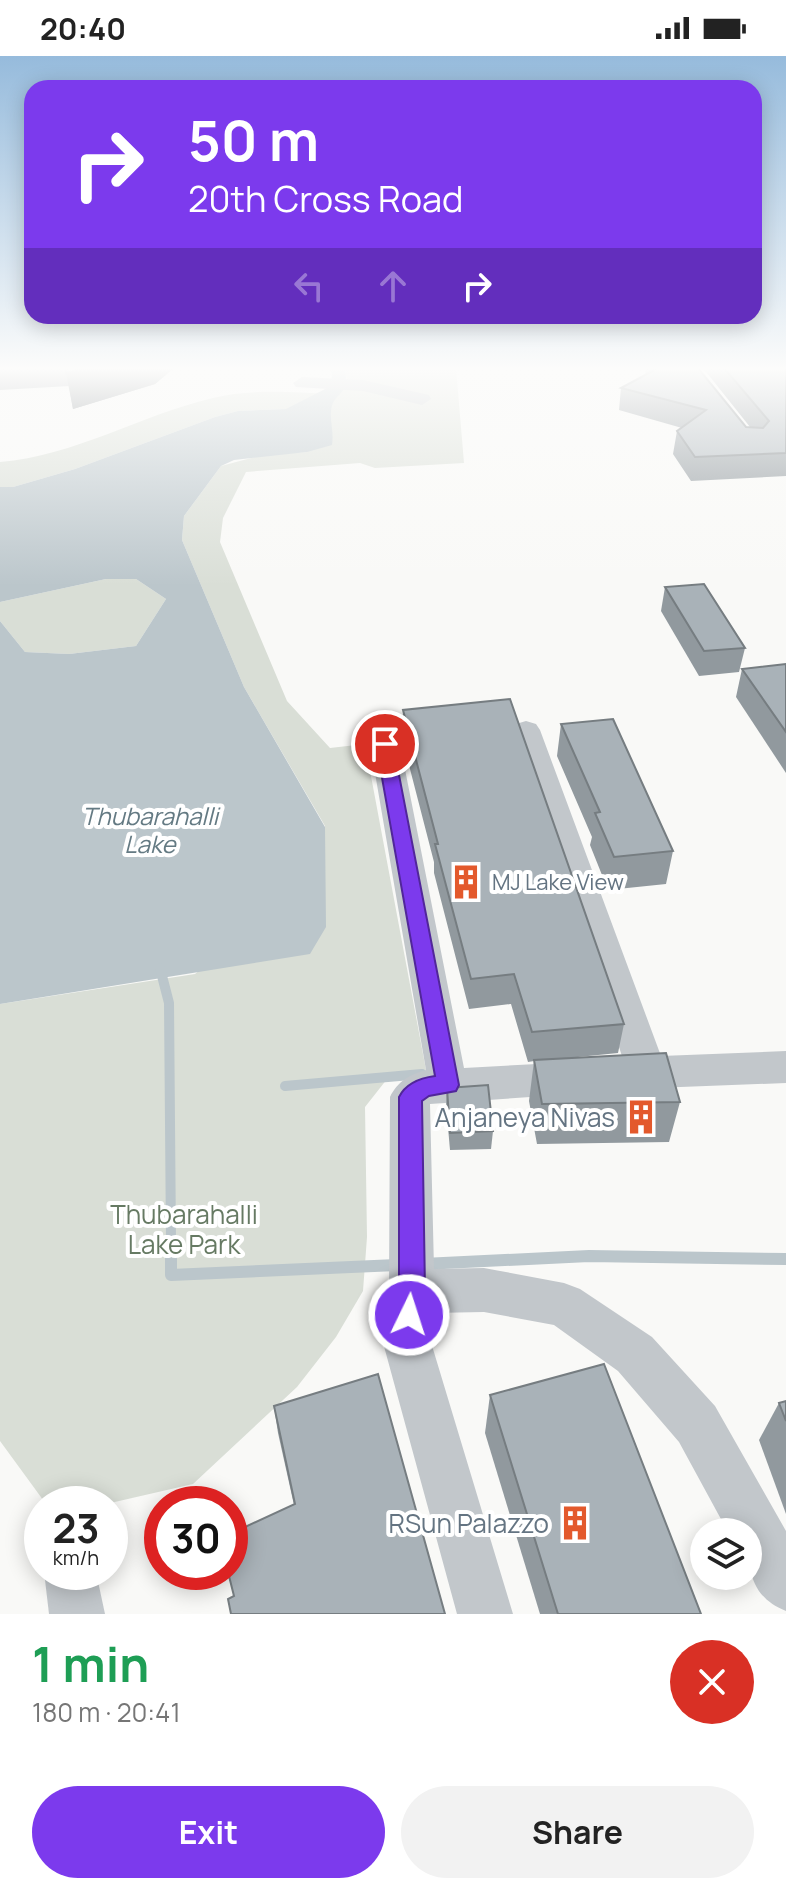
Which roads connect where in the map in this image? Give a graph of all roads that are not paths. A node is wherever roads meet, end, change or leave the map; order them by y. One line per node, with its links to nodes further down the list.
1 (526, 730): 4 (street)
2 (385, 744): 5 (street)
3 (786, 1067): 4 (street)
4 (647, 1072): 5 (street)
5 (448, 1085): 6 (street)
6 (412, 1285): 7 (street); 8 (street)
7 (786, 1584)
8 (485, 1614)

